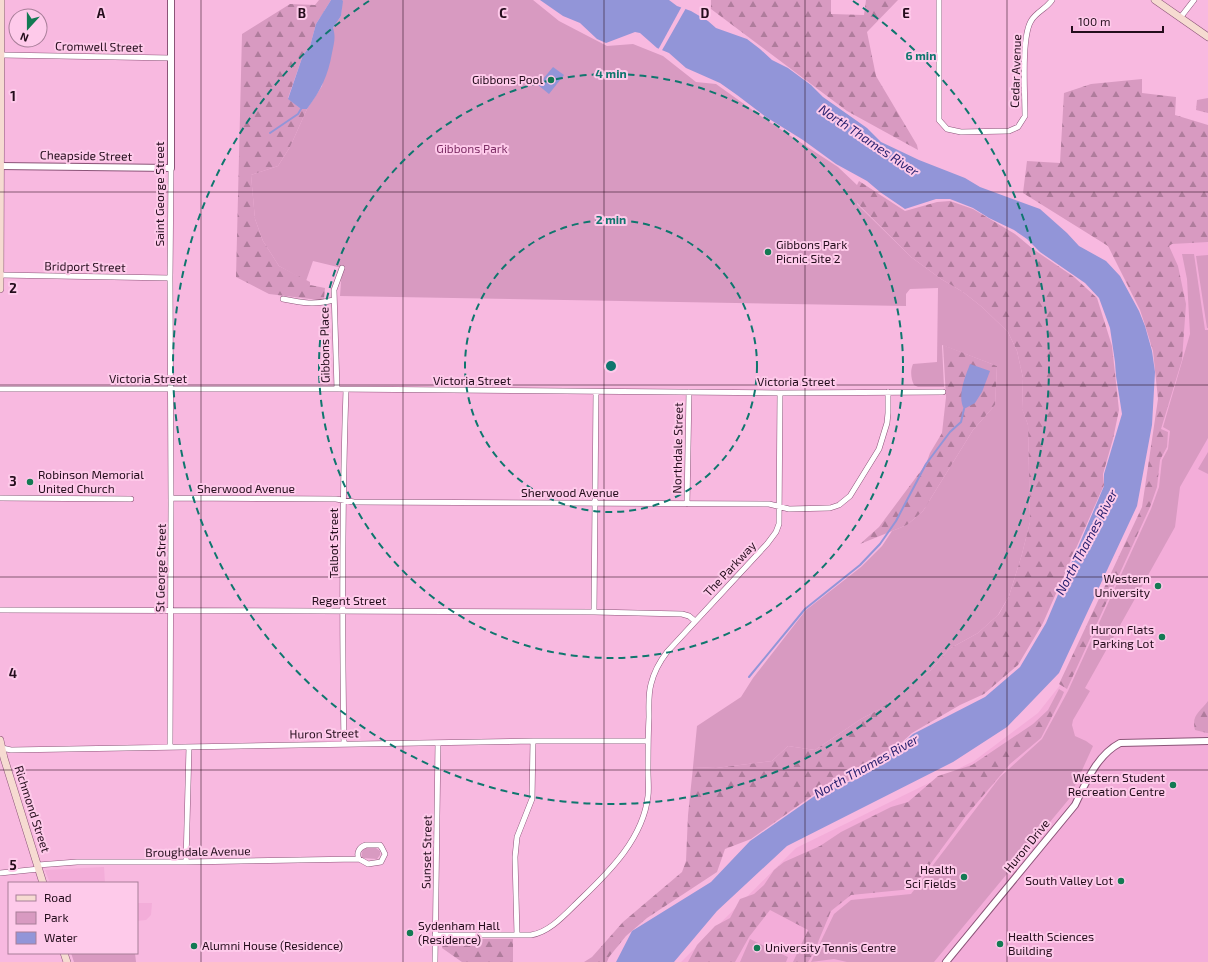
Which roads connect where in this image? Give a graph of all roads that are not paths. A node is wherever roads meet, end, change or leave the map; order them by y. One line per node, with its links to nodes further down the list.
1 (1, 0): 9 (main road)
2 (172, 0): 10 (street, Saint George Street)
3 (939, 0): 4 (street, Cedar Avenue)
4 (1052, 0)
5 (1155, 0): 7 (main road)
6 (1194, 0): 7 (street)
7 (1180, 18): 8 (main road)
8 (1208, 38)
9 (2, 55): 10 (street, Cromwell Street); 11 (main road)
10 (171, 58): 12 (street, Saint George Street)
11 (0, 166): 12 (street, Cheapside Street); 14 (main road)
12 (171, 168): 15 (street, Saint George Street)
13 (342, 268): 18 (street, Gibbons Place)
14 (0, 275): 15 (street, Bridport Street); 16 (main road)
15 (170, 278): 20 (street, Saint George Street)
16 (0, 289)
17 (283, 299): 18 (street, Gibbons Place)
18 (334, 300): 21 (street, Gibbons Place)
19 (0, 389): 20 (street, Victoria Street)
20 (171, 389): 21 (street, Victoria Street); 29 (street, St George Street)
21 (336, 389): 22 (street, Victoria Street)
22 (346, 390): 23 (street, Victoria Street); 31 (street, Talbot Street)
23 (596, 392): 24 (street, Victoria Street); 32 (street)
24 (689, 392): 27 (street, Victoria Street); 33 (street, Northdale Street)
25 (888, 392): 26 (street, Victoria Street); 27 (street, Victoria Street); 34 (street, Sherwood Avenue)
26 (944, 392)
27 (780, 393): 34 (street, The Parkway)
28 (0, 498): 30 (street)
29 (171, 498): 31 (street, Sherwood Avenue); 36 (street, St George Street)
30 (131, 499)
31 (344, 500): 32 (street, Sherwood Avenue); 37 (street, Talbot Street)
32 (595, 503): 33 (street, Sherwood Avenue); 38 (street)
33 (687, 504): 34 (street, Sherwood Avenue)
34 (779, 507): 39 (street, The Parkway)
35 (0, 610): 36 (street, Regent Street)
36 (170, 610): 37 (street, Regent Street); 46 (street, St George Street)
37 (343, 611): 38 (street, Regent Street); 44 (street, Talbot Street)
38 (594, 612): 39 (street, Regent Street)
39 (695, 621): 42 (street, The Parkway)
40 (533, 741): 42 (street, Huron Street); 43 (street, Huron Street); 54 (street)
41 (1208, 741): 56 (street, Huron Drive)
42 (648, 742): 54 (street, The Parkway)
43 (438, 743): 44 (street, Huron Street); 53 (street, Sunset Street)
44 (344, 744): 47 (street, Huron Street)
45 (0, 746): 46 (street, Huron Street); 50 (main road, Richmond Street)
46 (170, 747): 47 (street, Huron Street)
47 (189, 747): 49 (street)
48 (359, 859): 48 (street, Broughdale Avenue); 49 (street, Broughdale Avenue)
49 (186, 862): 50 (street, Broughdale Avenue)
50 (38, 867): 51 (street, Broughdale Avenue); 52 (main road, Richmond Street)
51 (0, 874)
52 (43, 882)
53 (435, 935): 54 (street); 55 (street, Sunset Street)
54 (517, 935)
55 (435, 962)
56 (946, 962)

